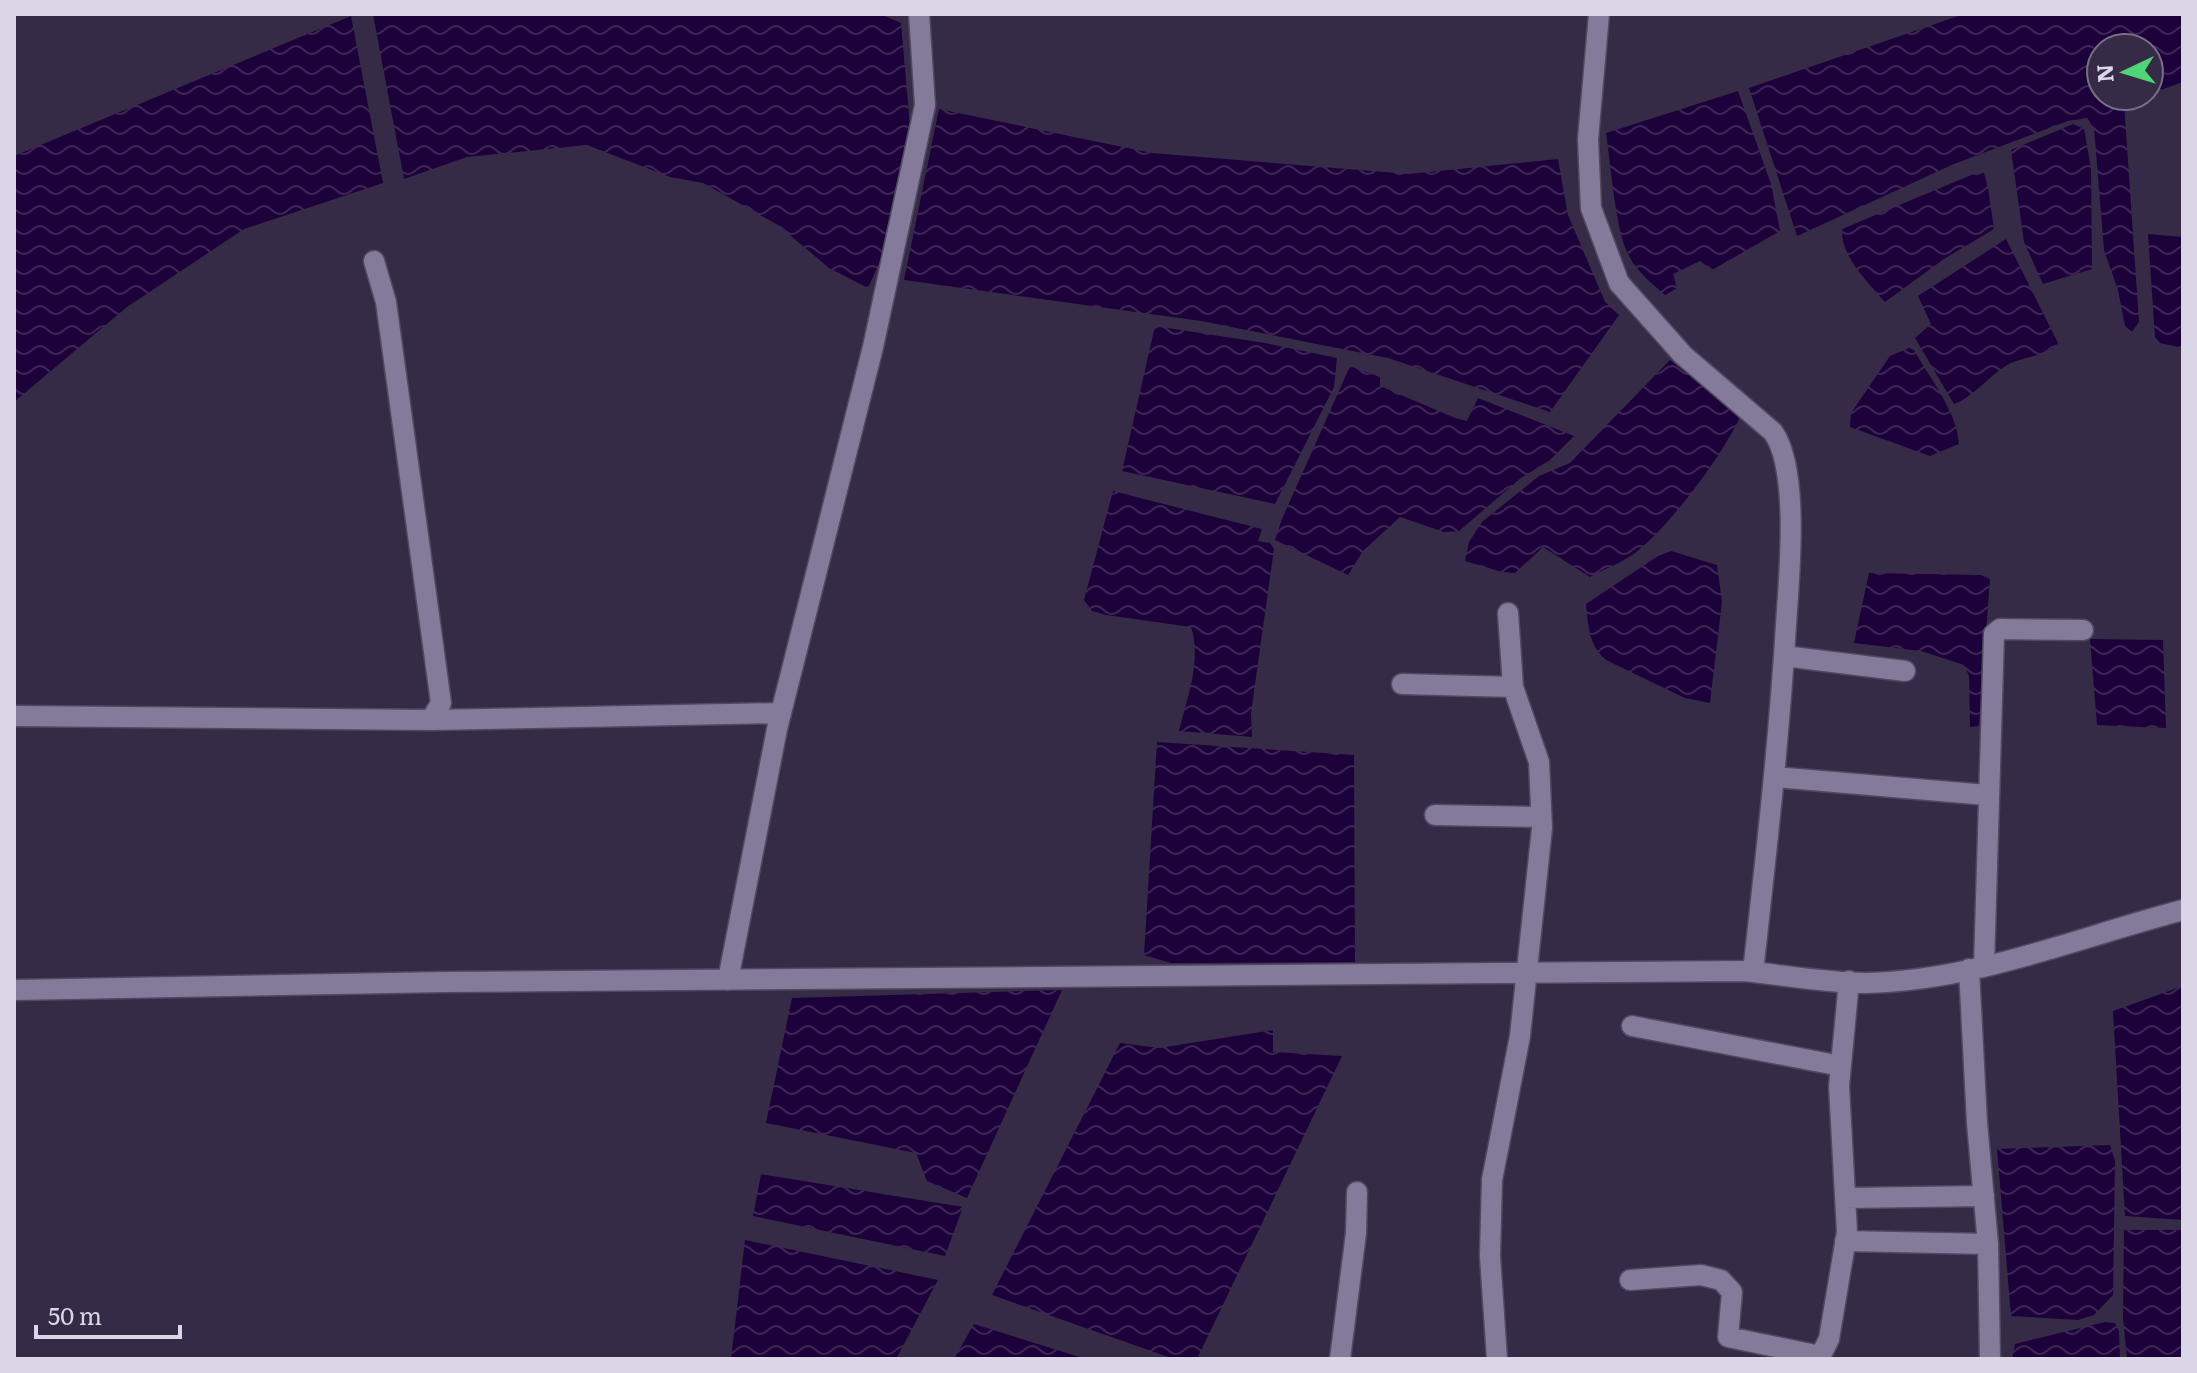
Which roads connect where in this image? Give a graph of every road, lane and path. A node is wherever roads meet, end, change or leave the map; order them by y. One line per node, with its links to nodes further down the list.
1 (919, 14): 10 (street)
2 (1599, 14): 6 (street)
3 (374, 261): 12 (street)
4 (1508, 613): 9 (street)
5 (2083, 630): 14 (street)
6 (1784, 656): 7 (street); 13 (street)
7 (1905, 671)
8 (1402, 684): 9 (street)
9 (1513, 687): 16 (street)
10 (781, 713): 12 (street); 21 (street)
11 (14, 716): 12 (street)
12 (431, 720)
13 (1774, 777): 14 (street); 19 (street)
14 (1987, 795): 18 (street)
15 (1435, 815): 16 (street)
16 (1541, 817): 20 (street)
17 (2183, 910): 18 (street)
18 (1976, 968): 22 (street); 27 (street)
19 (1753, 972): 20 (street); 22 (street)
20 (1528, 974): 21 (street); 32 (street)
21 (728, 980): 23 (street)
22 (1849, 981): 25 (street)
23 (14, 990)
24 (1632, 1026): 25 (street)
25 (1841, 1066): 28 (street)
26 (1357, 1192): 34 (street)
27 (1984, 1196): 28 (street); 30 (street)
28 (1846, 1198): 29 (street)
29 (1845, 1241): 30 (street); 33 (street)
30 (1988, 1244): 35 (street)
31 (1630, 1280): 33 (street)
32 (1501, 1358)
33 (1820, 1358)
34 (1340, 1359)
35 (1990, 1359)

